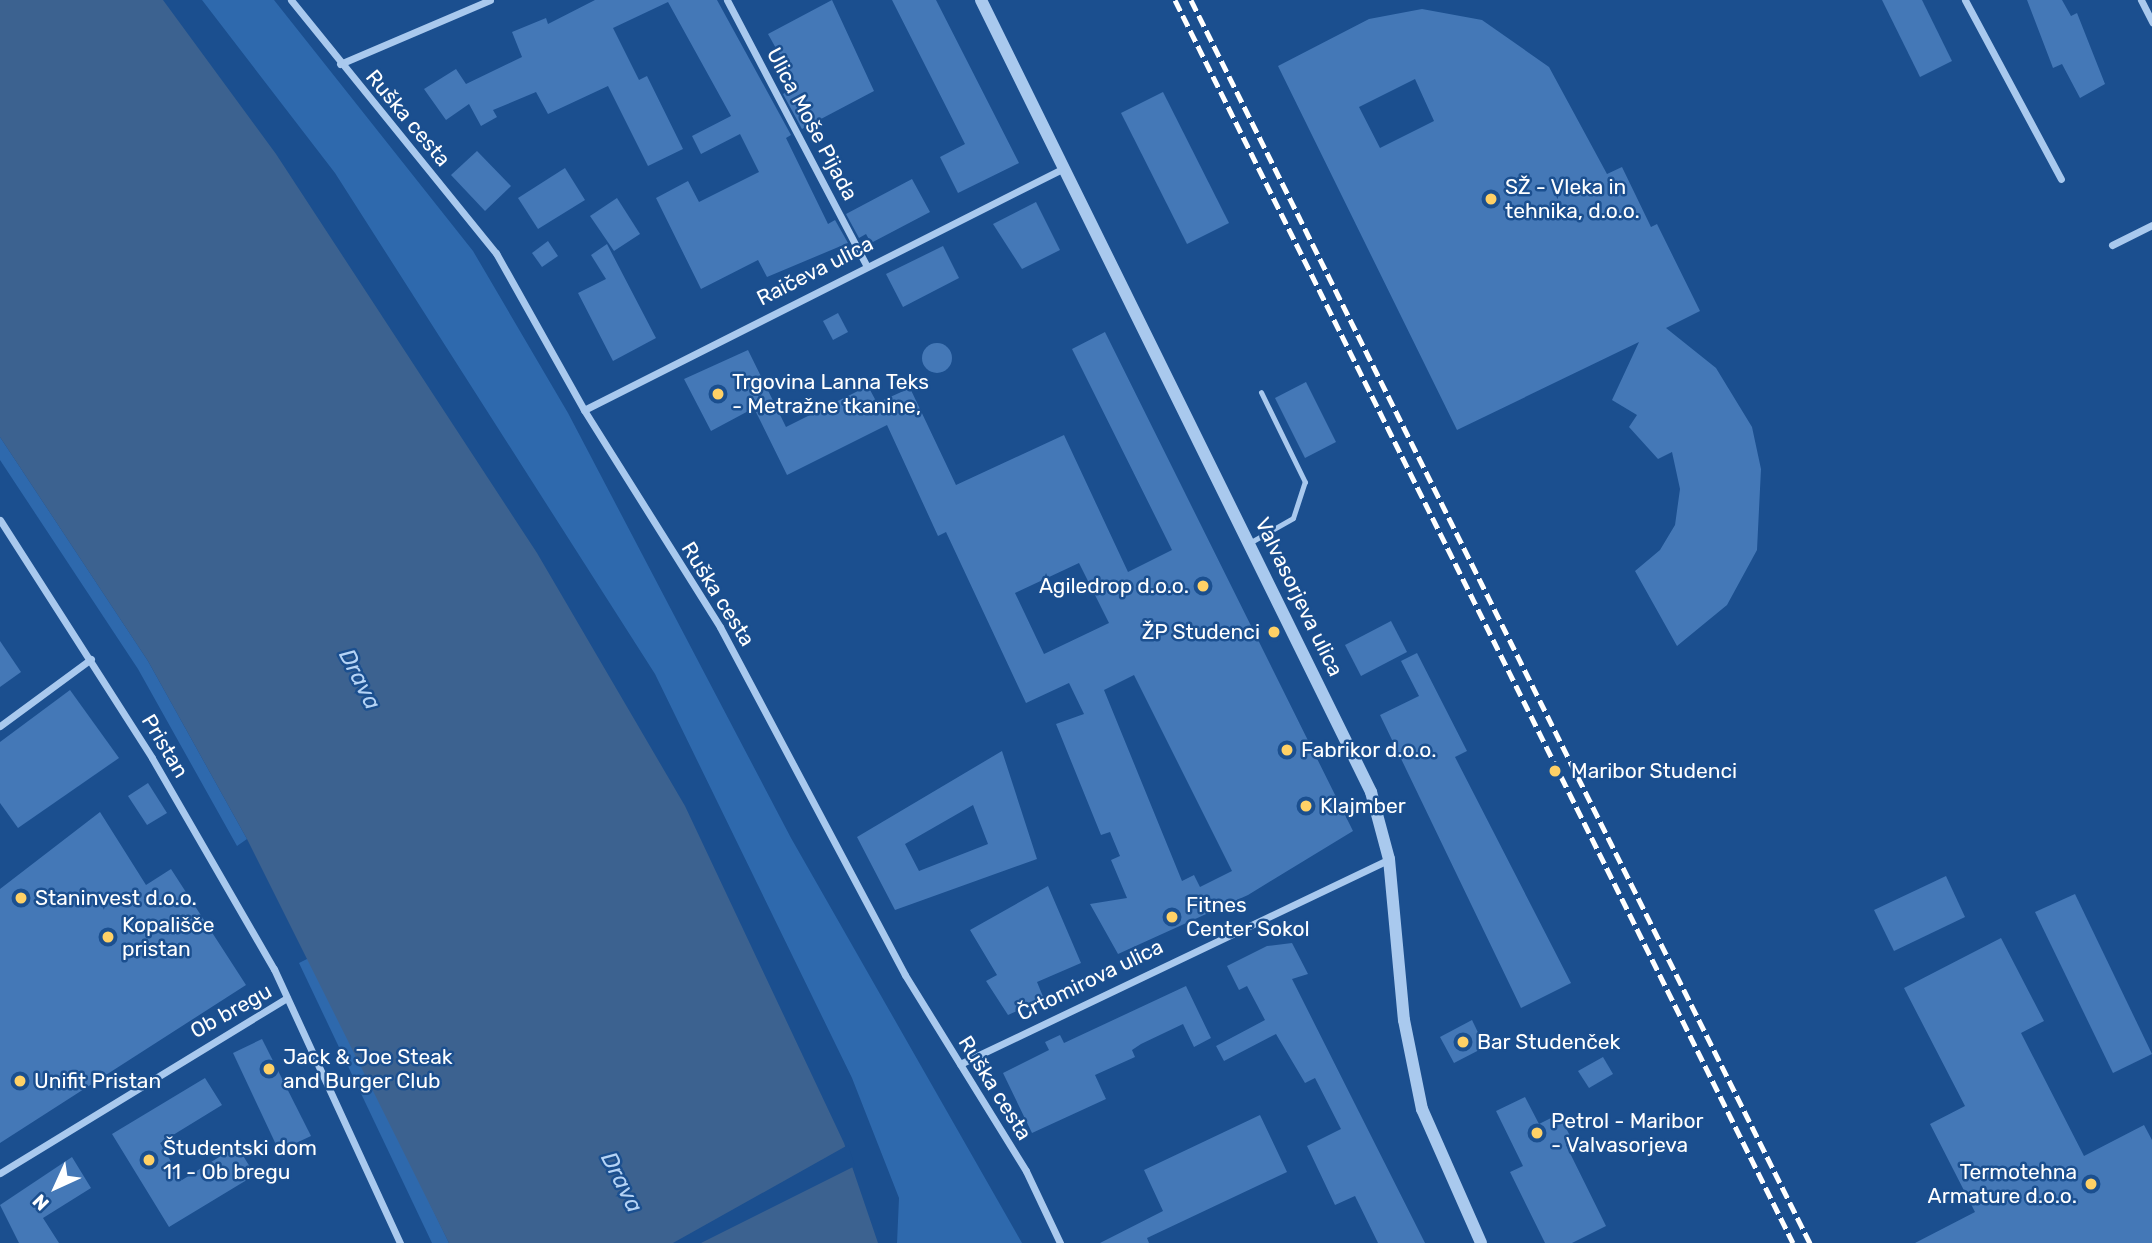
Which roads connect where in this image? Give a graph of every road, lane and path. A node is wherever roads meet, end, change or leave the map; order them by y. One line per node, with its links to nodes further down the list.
1 (291, 0): 8 (street, Ruška cesta)
2 (490, 0): 8 (street)
3 (727, 0): 13 (street, Ulica Moše Pijada)
4 (981, 0): 9 (street, Valvasorjeva ulica)
5 (1965, 0): 10 (street)
6 (2146, 4): 7 (street)
7 (2152, 22)
8 (340, 64): 15 (street, Ruška cesta)
9 (1064, 168): 13 (street, Raičeva ulica); 17 (street, Valvasorjeva ulica)
10 (2062, 179)
11 (2152, 225): 12 (street)
12 (2112, 246)
13 (866, 265): 15 (street, Raičeva ulica)
14 (1261, 392): 17 (lane)
15 (584, 410): 22 (street, Ruška cesta)
16 (0, 520): 18 (street, Pristan)
17 (1251, 542): 20 (street, Valvasorjeva ulica)
18 (91, 659): 19 (street); 21 (street, Pristan)
19 (0, 726)
20 (1389, 859): 22 (street, Črtomirova ulica); 26 (street, Valvasorjeva ulica)
21 (287, 998): 23 (street, Ob bregu); 24 (street, Ob bregu)
22 (960, 1064): 25 (street, Ruška cesta)
23 (0, 1173)
24 (400, 1243)
25 (1060, 1243)
26 (1481, 1243)

